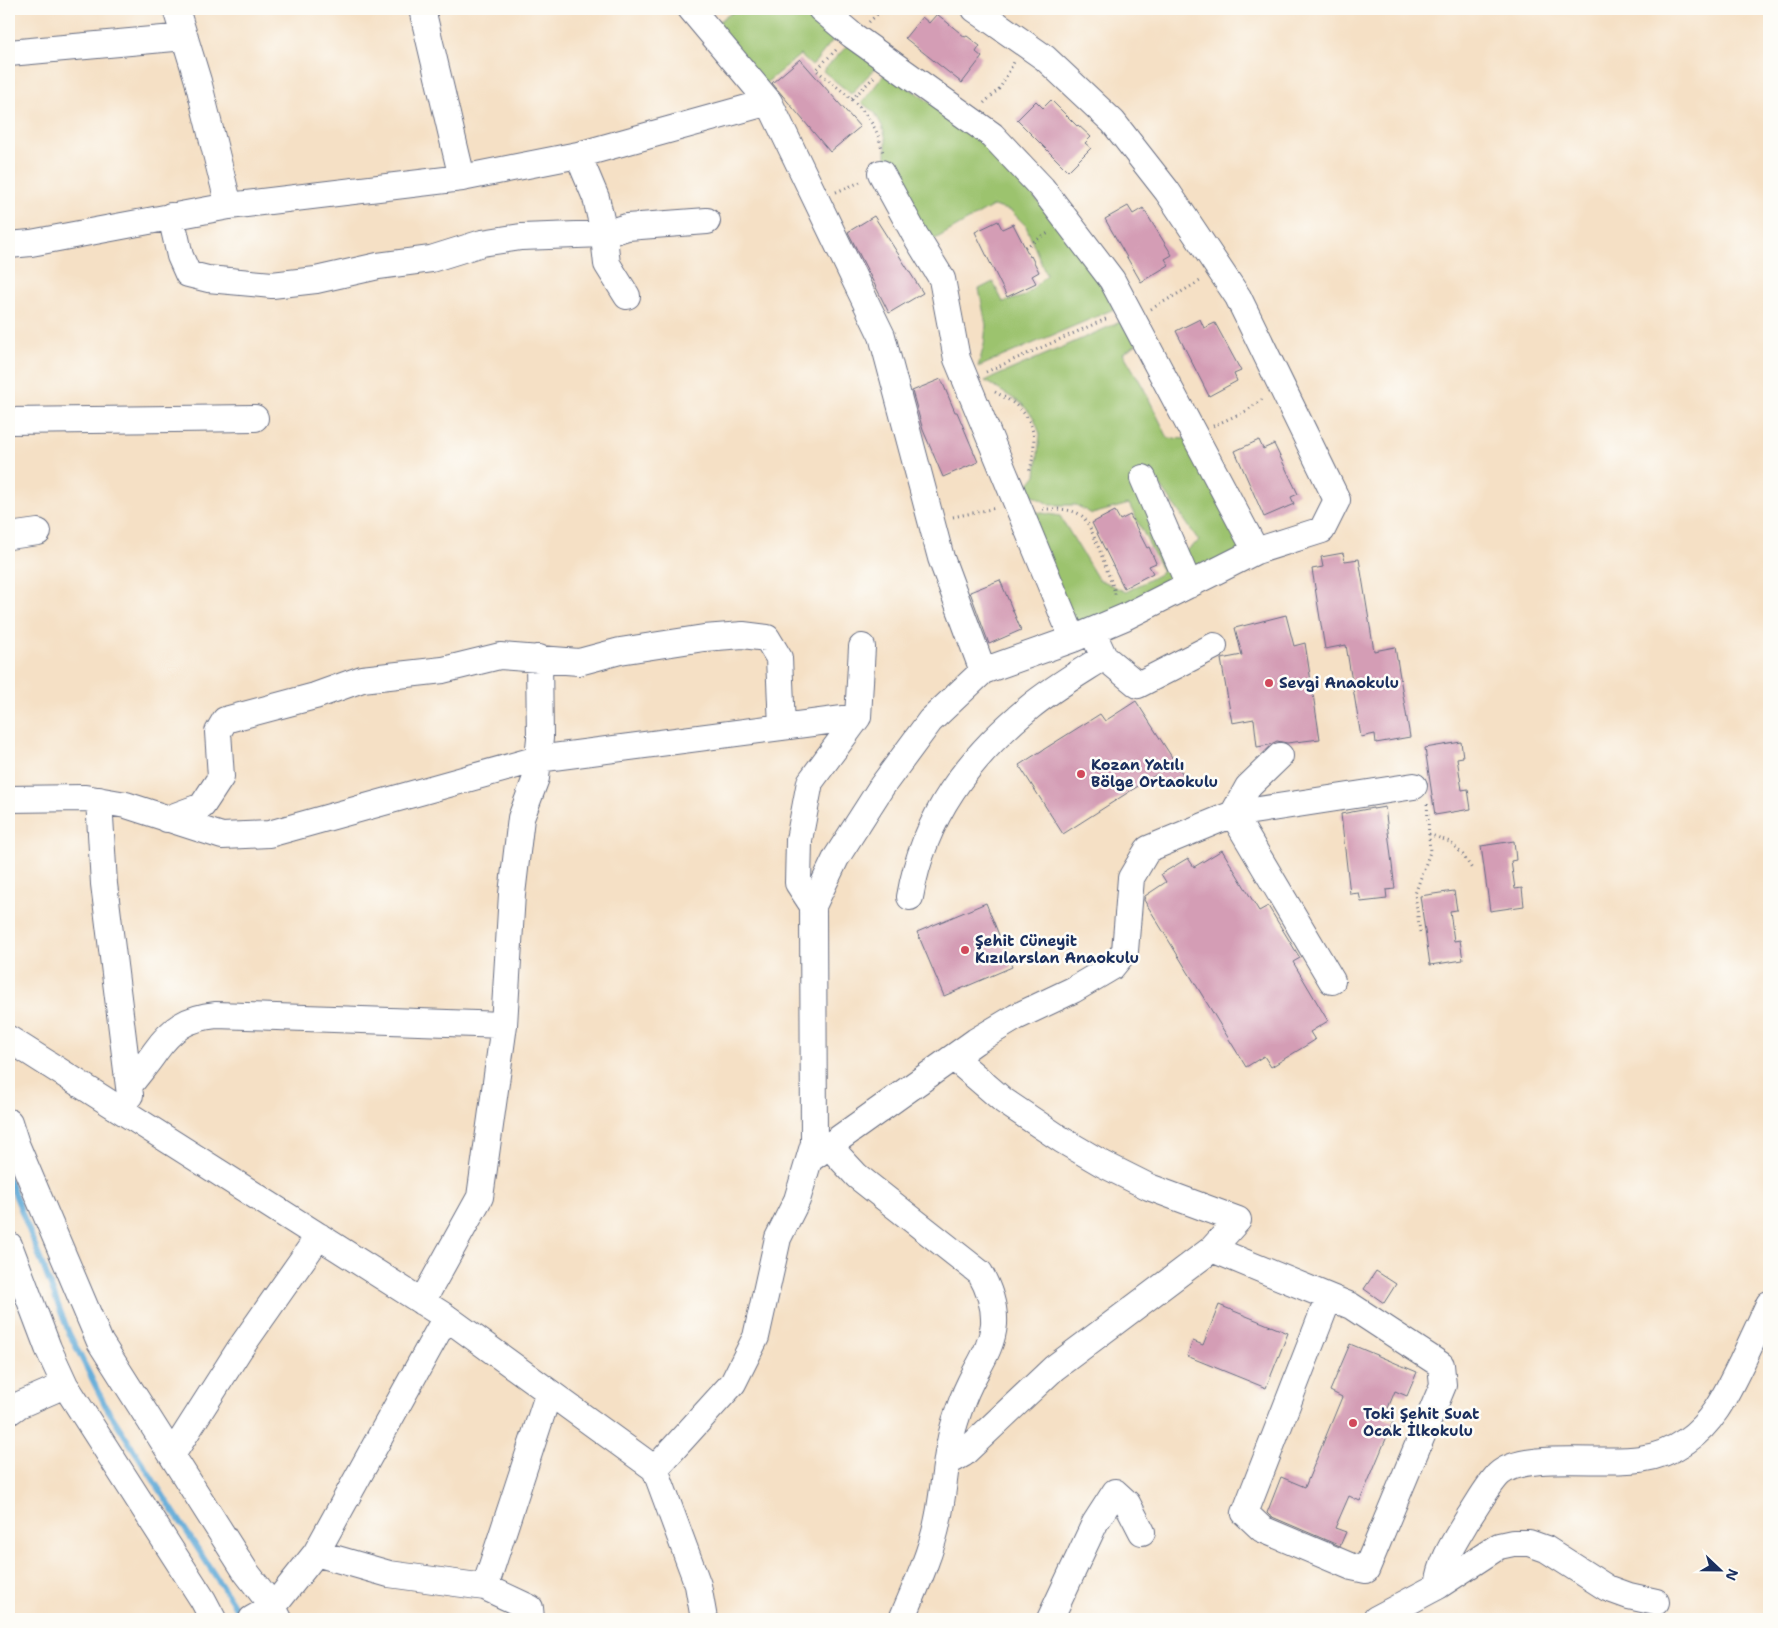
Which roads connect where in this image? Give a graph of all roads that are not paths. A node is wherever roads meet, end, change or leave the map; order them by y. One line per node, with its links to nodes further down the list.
1 (176, 9): 6 (street)
2 (422, 9): 11 (street)
3 (691, 9): 8 (street)
4 (821, 9): 23 (street)
5 (975, 9): 23 (street)
6 (185, 37): 7 (street); 12 (street)
7 (9, 52)
8 (769, 102): 9 (street); 30 (street)
9 (578, 155): 11 (street); 15 (street)
10 (881, 173): 25 (street)
11 (462, 178): 12 (street)
12 (229, 206): 13 (street)
13 (171, 216): 15 (street); 16 (street)
14 (707, 221): 15 (street)
15 (604, 234): 17 (street)
16 (9, 245)
17 (627, 296)
18 (255, 418): 19 (street)
19 (9, 421)
20 (1143, 478): 24 (street)
21 (38, 532): 22 (street)
22 (9, 536)
23 (1256, 551): 24 (street)
24 (1189, 585): 25 (street)
25 (1083, 635): 28 (street); 30 (street)
26 (1214, 646): 28 (street)
27 (862, 647): 31 (street)
28 (1104, 657): 40 (street)
29 (539, 658): 32 (street); 34 (street); 39 (street)
30 (983, 671): 41 (street)
31 (858, 717): 32 (street); 41 (street)
32 (782, 727): 34 (street)
33 (1280, 756): 38 (street)
34 (538, 759): 39 (street); 43 (street)
35 (1414, 786): 38 (street)
36 (9, 799): 37 (street)
37 (99, 800): 39 (street); 46 (street)
38 (1233, 814): 42 (street); 45 (street)
39 (167, 819)
40 (910, 897)
41 (813, 906): 49 (street)
42 (1332, 981)
43 (504, 1026): 46 (street); 54 (street)
44 (9, 1039): 47 (street)
45 (954, 1058): 49 (street); 52 (street)
46 (129, 1086): 47 (street)
47 (132, 1116): 50 (street)
48 (9, 1122): 60 (street)
49 (819, 1153): 61 (street); 62 (street)
50 (319, 1236): 54 (street); 60 (street)
51 (9, 1245): 57 (street)
52 (1212, 1249): 53 (street); 61 (street)
53 (1329, 1297): 53 (street)
54 (422, 1302): 56 (street)
55 (1769, 1304): 65 (street)
56 (446, 1317): 58 (street); 64 (street)
57 (65, 1385): 59 (street); 69 (street)
58 (549, 1392): 62 (street); 66 (street)
59 (9, 1412)
60 (172, 1455): 68 (street)
61 (947, 1460): 72 (street)
62 (655, 1469): 71 (street)
63 (1142, 1532): 73 (street)
64 (316, 1554): 66 (street); 68 (street)
65 (1438, 1586): 67 (street); 74 (street)
66 (485, 1587): 70 (street)
67 (1656, 1602)
68 (268, 1615)
69 (213, 1619)
70 (530, 1619)
71 (704, 1619)
72 (902, 1619)
73 (1050, 1619)
74 (1376, 1619)

